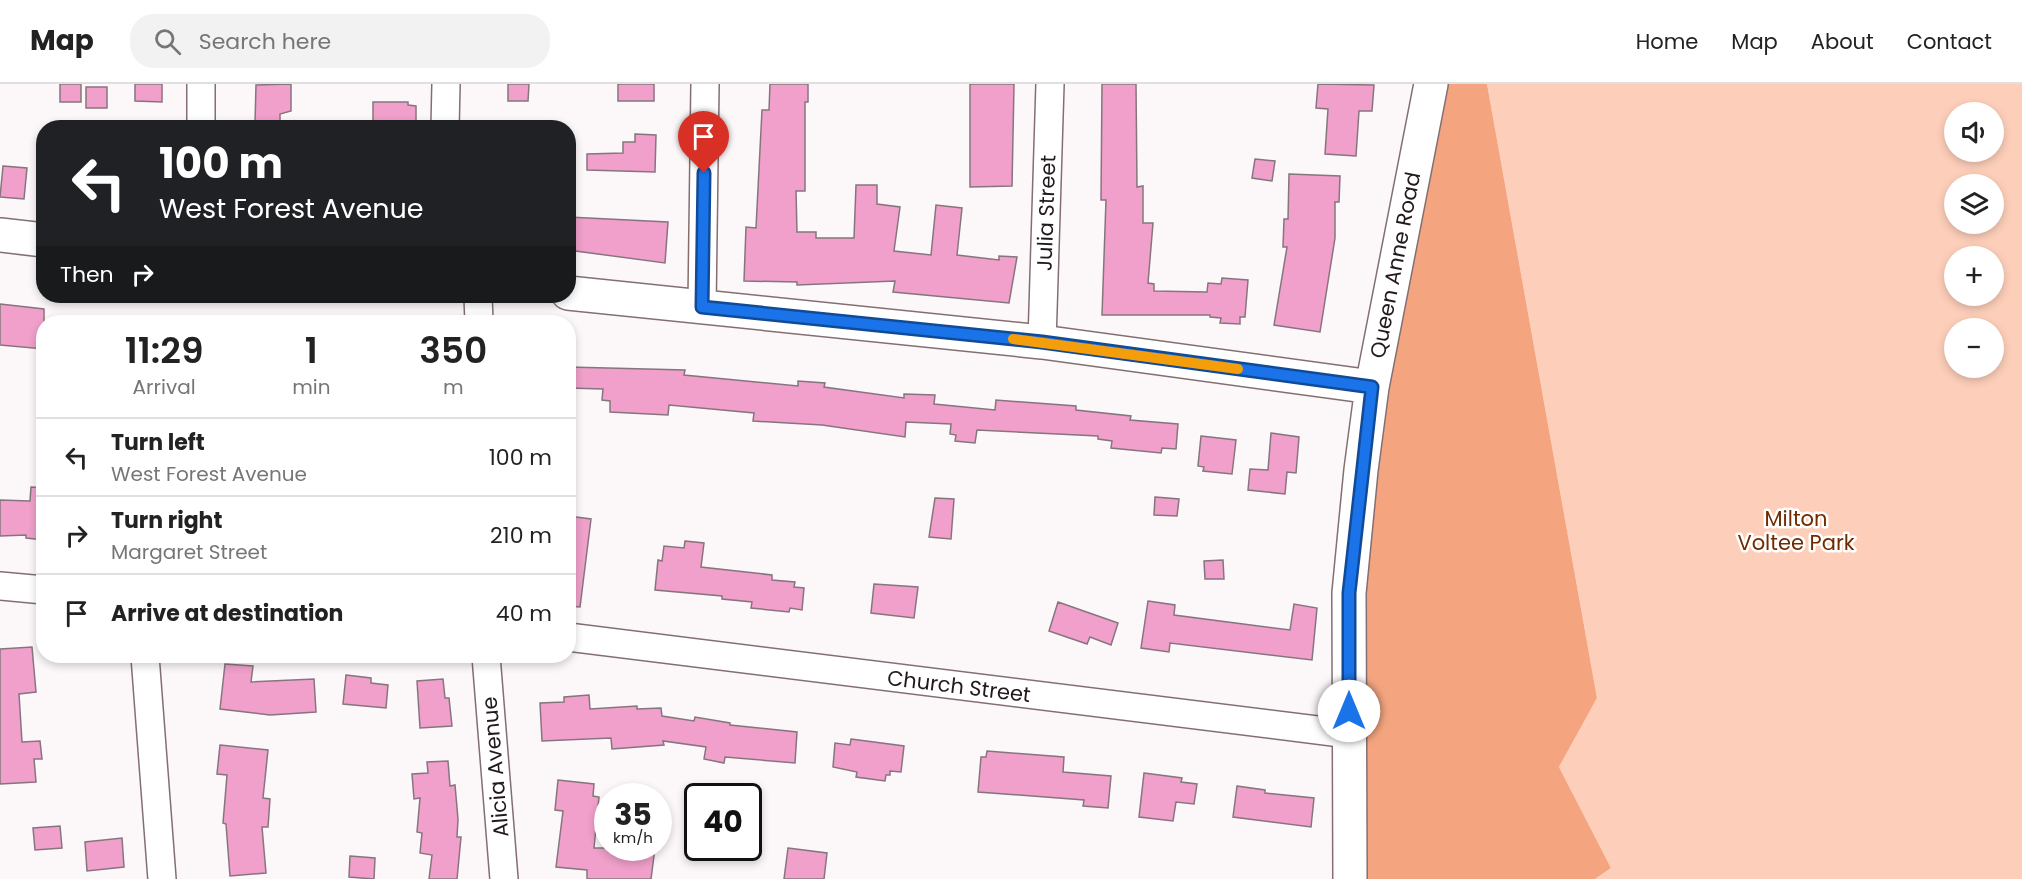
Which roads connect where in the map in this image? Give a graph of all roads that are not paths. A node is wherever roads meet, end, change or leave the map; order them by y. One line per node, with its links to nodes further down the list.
1 (201, 84): 6 (street)
2 (446, 84): 7 (street)
3 (705, 84): 11 (street)
4 (1050, 84): 12 (street, Julia Street)
5 (1431, 84): 13 (street, Queen Anne Road)
6 (201, 120)
7 (445, 120)
8 (0, 235): 9 (street)
9 (36, 239)
10 (576, 294): 11 (street)
11 (702, 307): 12 (street)
12 (1042, 342): 13 (street)
13 (1372, 387): 19 (street, Queen Anne Road)
14 (0, 586): 15 (street)
15 (36, 589)
16 (576, 638): 19 (street, Church Street)
17 (146, 663): 20 (street)
18 (487, 663): 21 (street, Alicia Avenue)
19 (1349, 734): 22 (street, Queen Anne Road)
20 (162, 879)
21 (504, 879)
22 (1350, 879)

